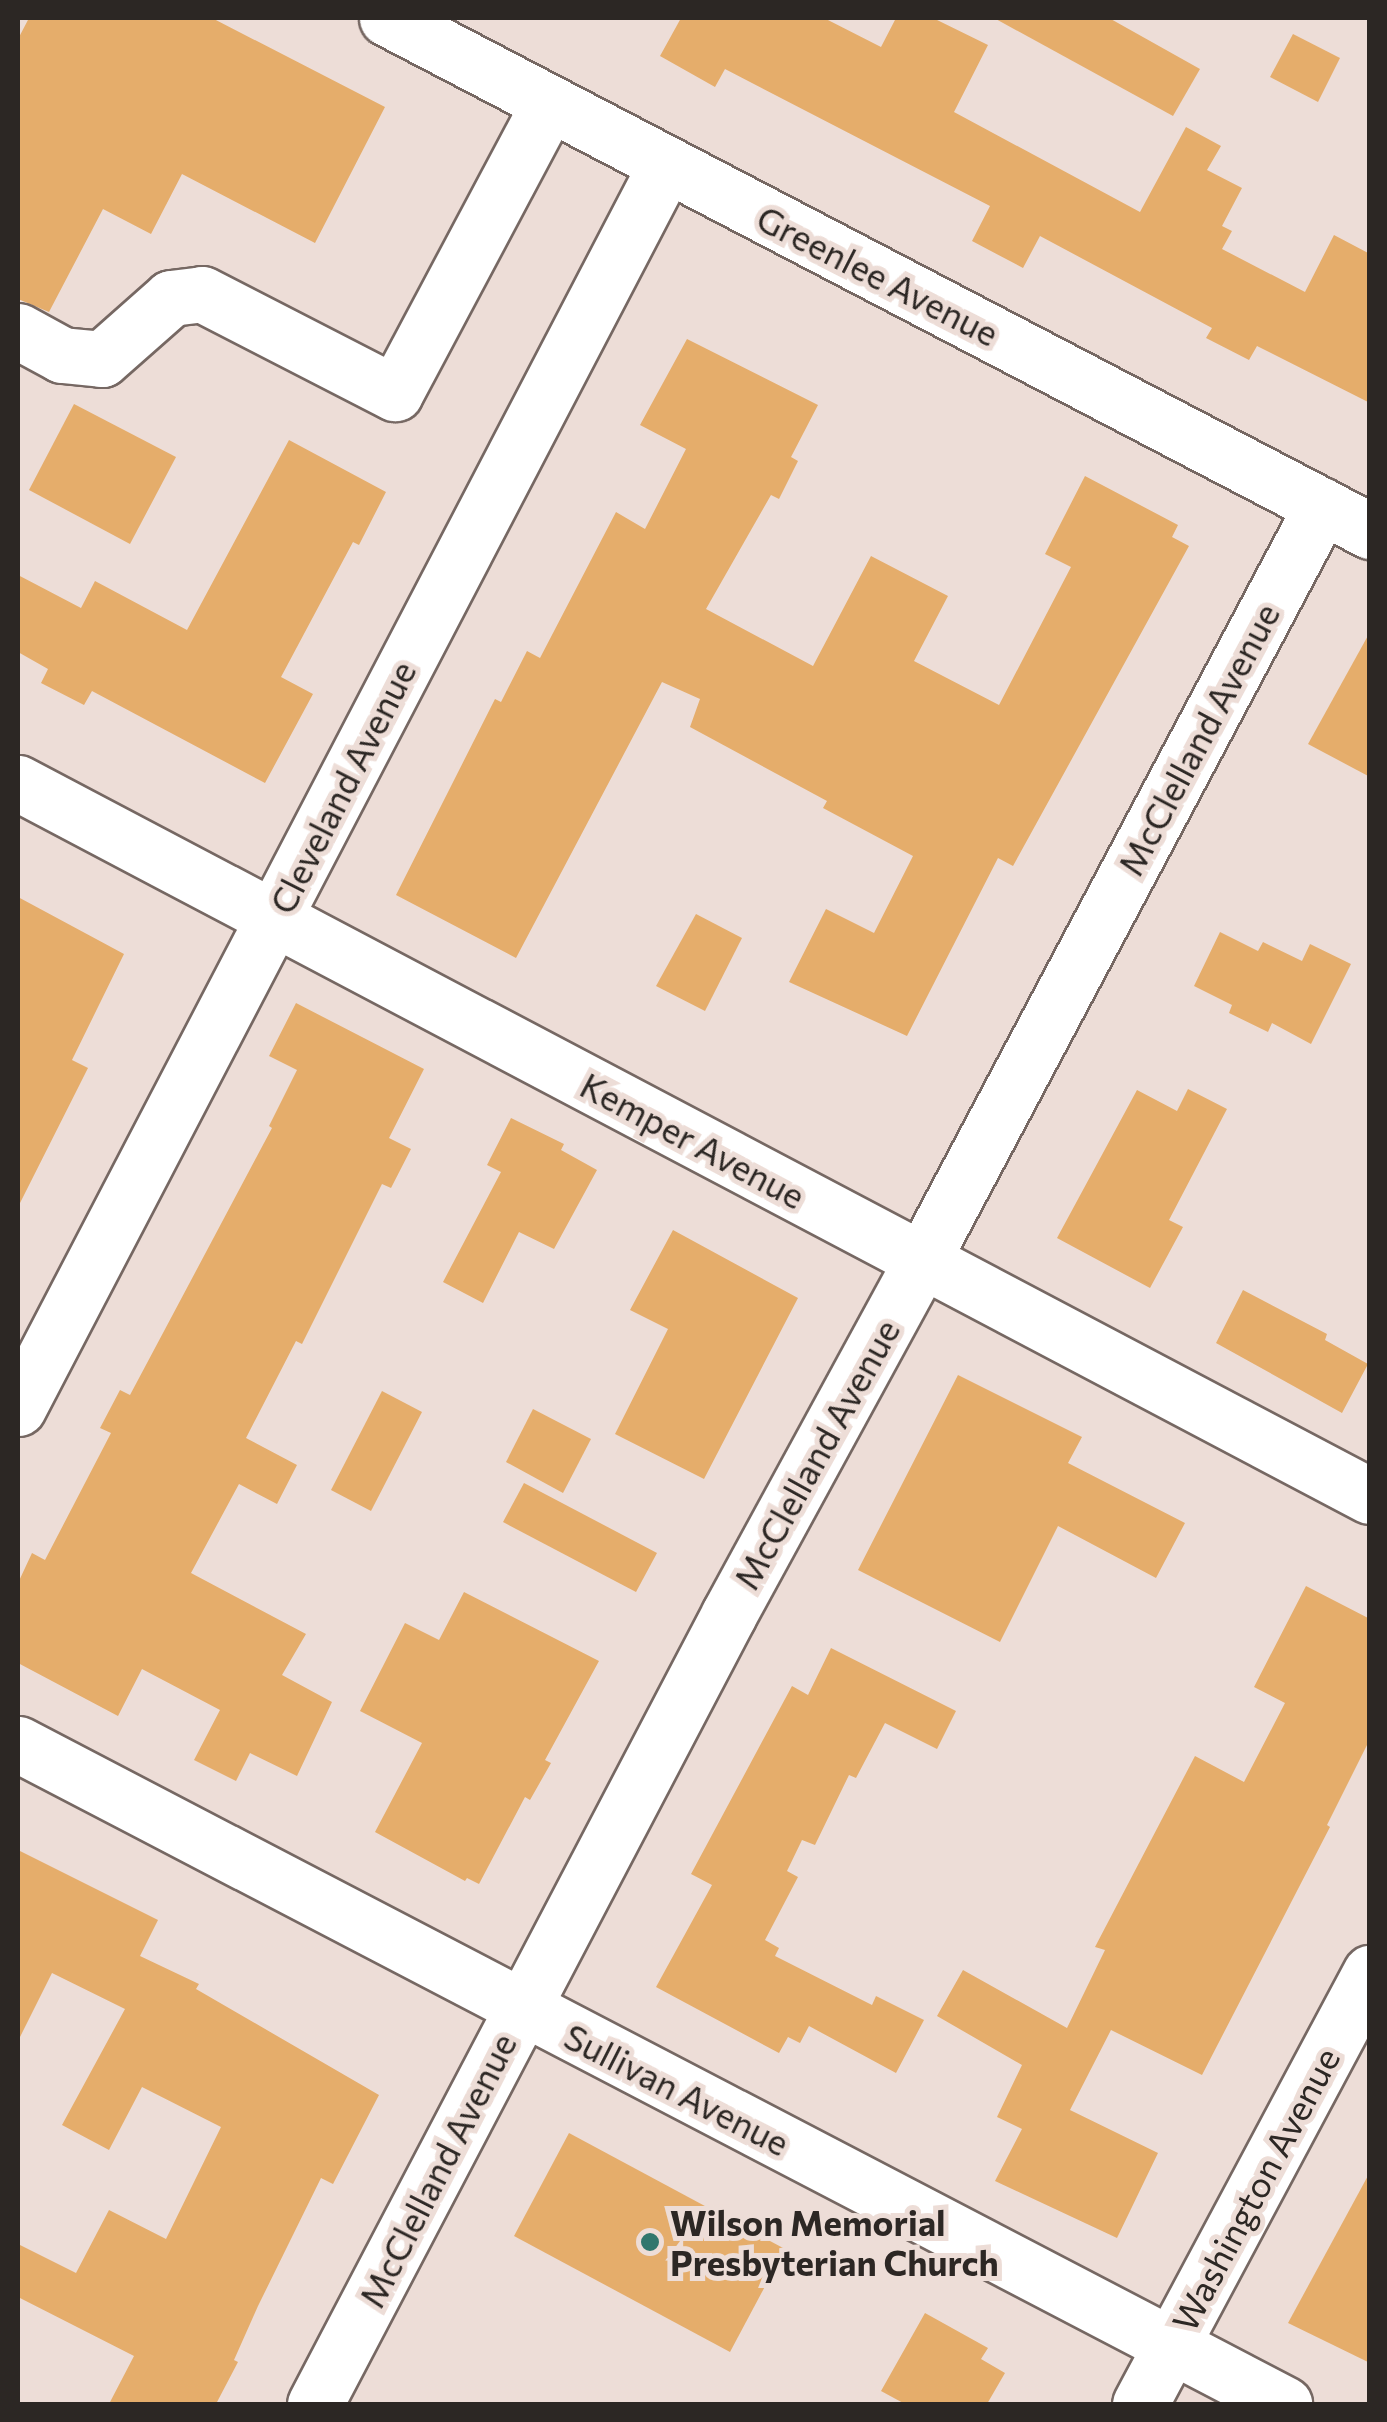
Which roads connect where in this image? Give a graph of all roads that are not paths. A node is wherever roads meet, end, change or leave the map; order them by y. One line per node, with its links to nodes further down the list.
1 (387, 18): 2 (street, Greenlee Avenue)
2 (549, 103): 3 (street, Greenlee Avenue); 4 (street)
3 (666, 165): 5 (street, Greenlee Avenue); 8 (street, Cleveland Avenue)
4 (18, 331)
5 (1322, 506): 6 (street, Greenlee Avenue); 9 (street, McClelland Avenue)
6 (1370, 531)
7 (18, 784): 8 (street, Kemper Avenue)
8 (274, 916): 9 (street, Kemper Avenue); 10 (street, Cleveland Avenue)
9 (921, 1262): 11 (street, Kemper Avenue); 14 (street, McClelland Avenue)
10 (18, 1408)
11 (1370, 1496)
12 (18, 1744): 14 (street, Sullivan Avenue)
13 (1370, 1973): 15 (street, Washington Avenue)
14 (521, 2008): 15 (street, Sullivan Avenue); 16 (street, McClelland Avenue)
15 (1172, 2344): 17 (street, Washington Avenue); 18 (street, Sullivan Avenue)
16 (315, 2404)
17 (1140, 2404)
18 (1284, 2404)

